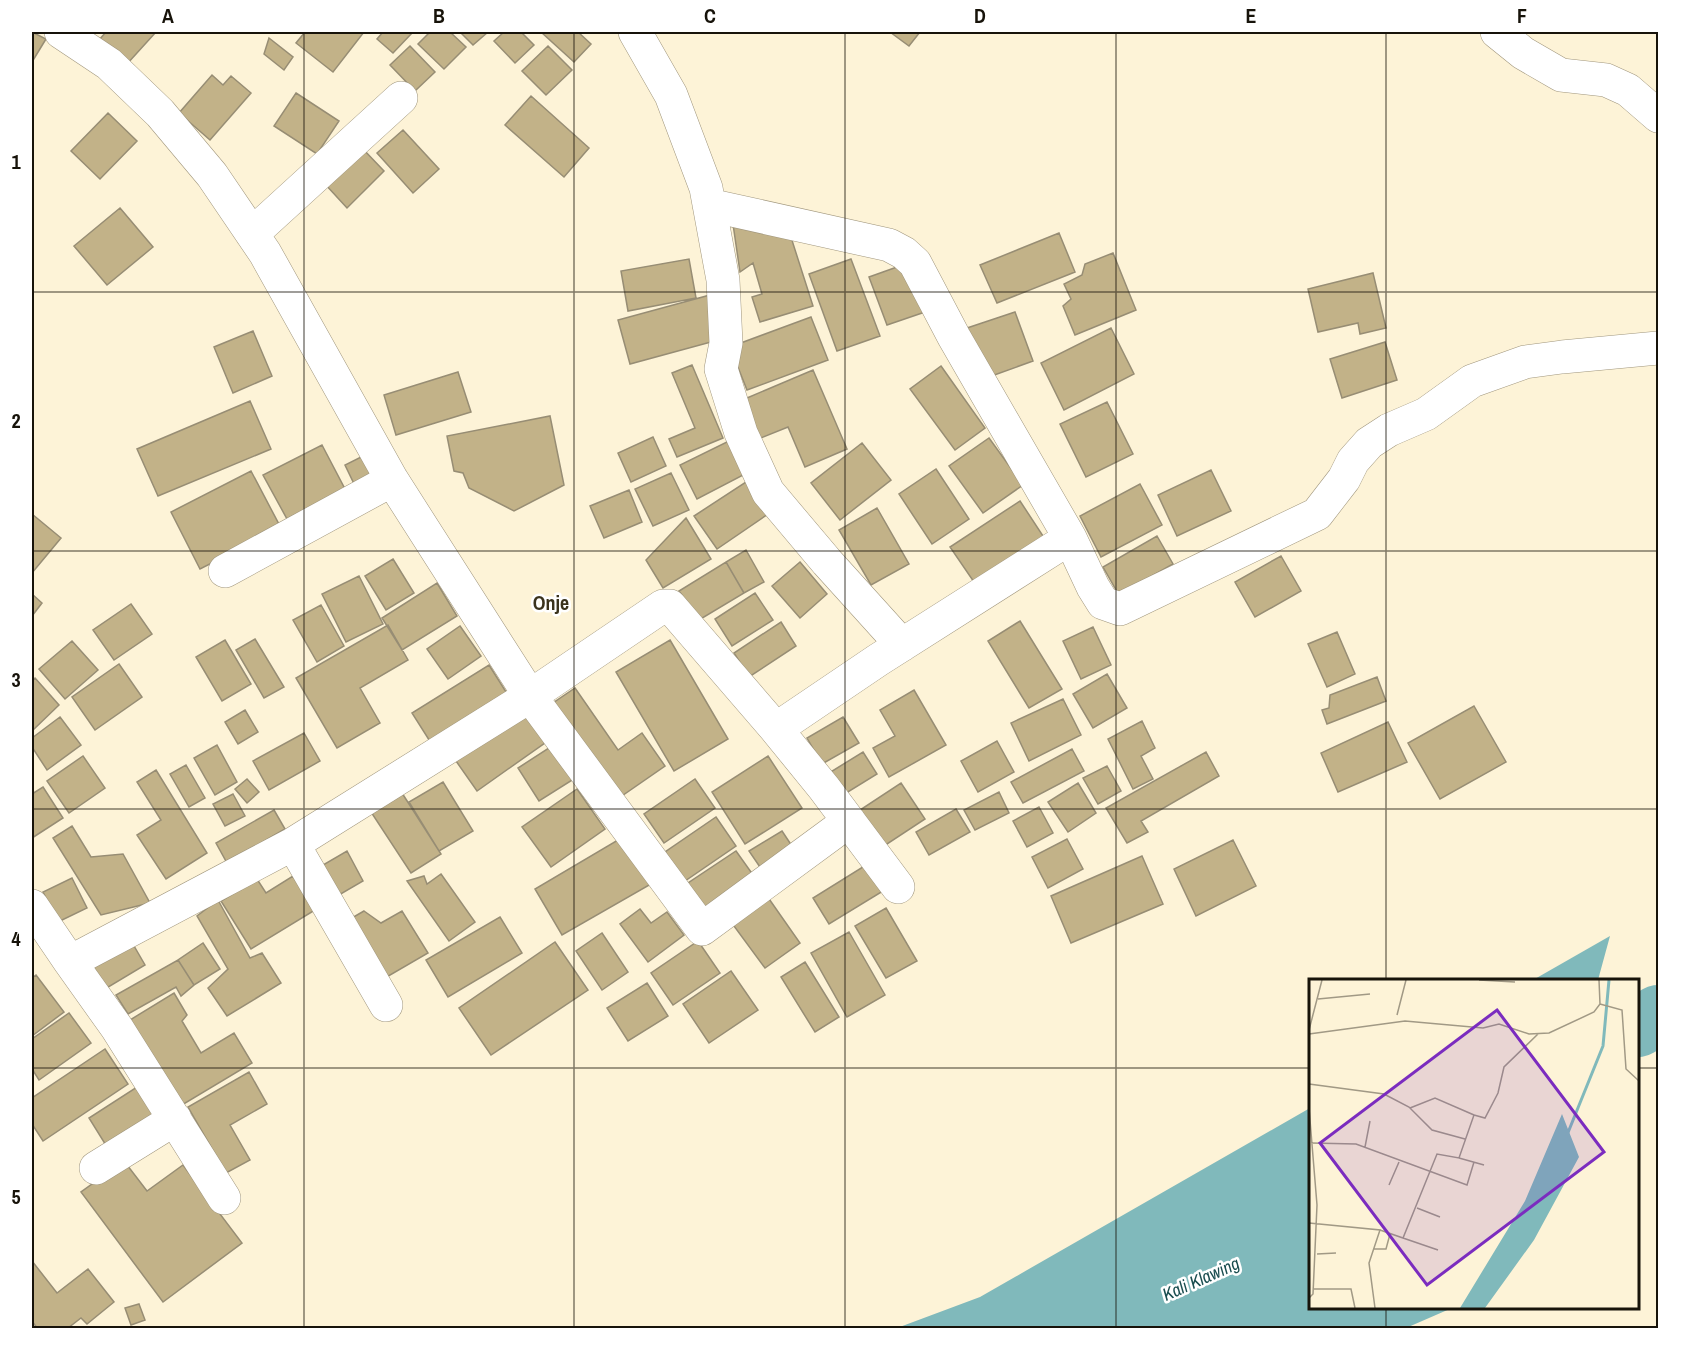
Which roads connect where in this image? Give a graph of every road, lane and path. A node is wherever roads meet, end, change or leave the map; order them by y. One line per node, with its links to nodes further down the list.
1 (61, 32): 7 (street)
2 (635, 32): 6 (street)
3 (1497, 32): 5 (street)
4 (401, 98): 7 (street)
5 (1659, 116)
6 (709, 205): 10 (street); 12 (street)
7 (252, 234): 9 (street)
8 (1659, 348): 10 (street)
9 (392, 480): 11 (street); 13 (street)
10 (1070, 538): 12 (street)
11 (225, 571)
12 (902, 645): 14 (street)
13 (530, 696): 14 (street); 15 (street); 16 (street)
14 (776, 729): 15 (street)
15 (849, 822): 17 (street)
16 (293, 844): 19 (street); 20 (street)
17 (898, 887)
18 (32, 906): 19 (street)
19 (70, 962): 21 (street)
20 (386, 1005)
21 (174, 1119): 22 (street); 23 (street)
22 (96, 1168)
23 (224, 1198)

